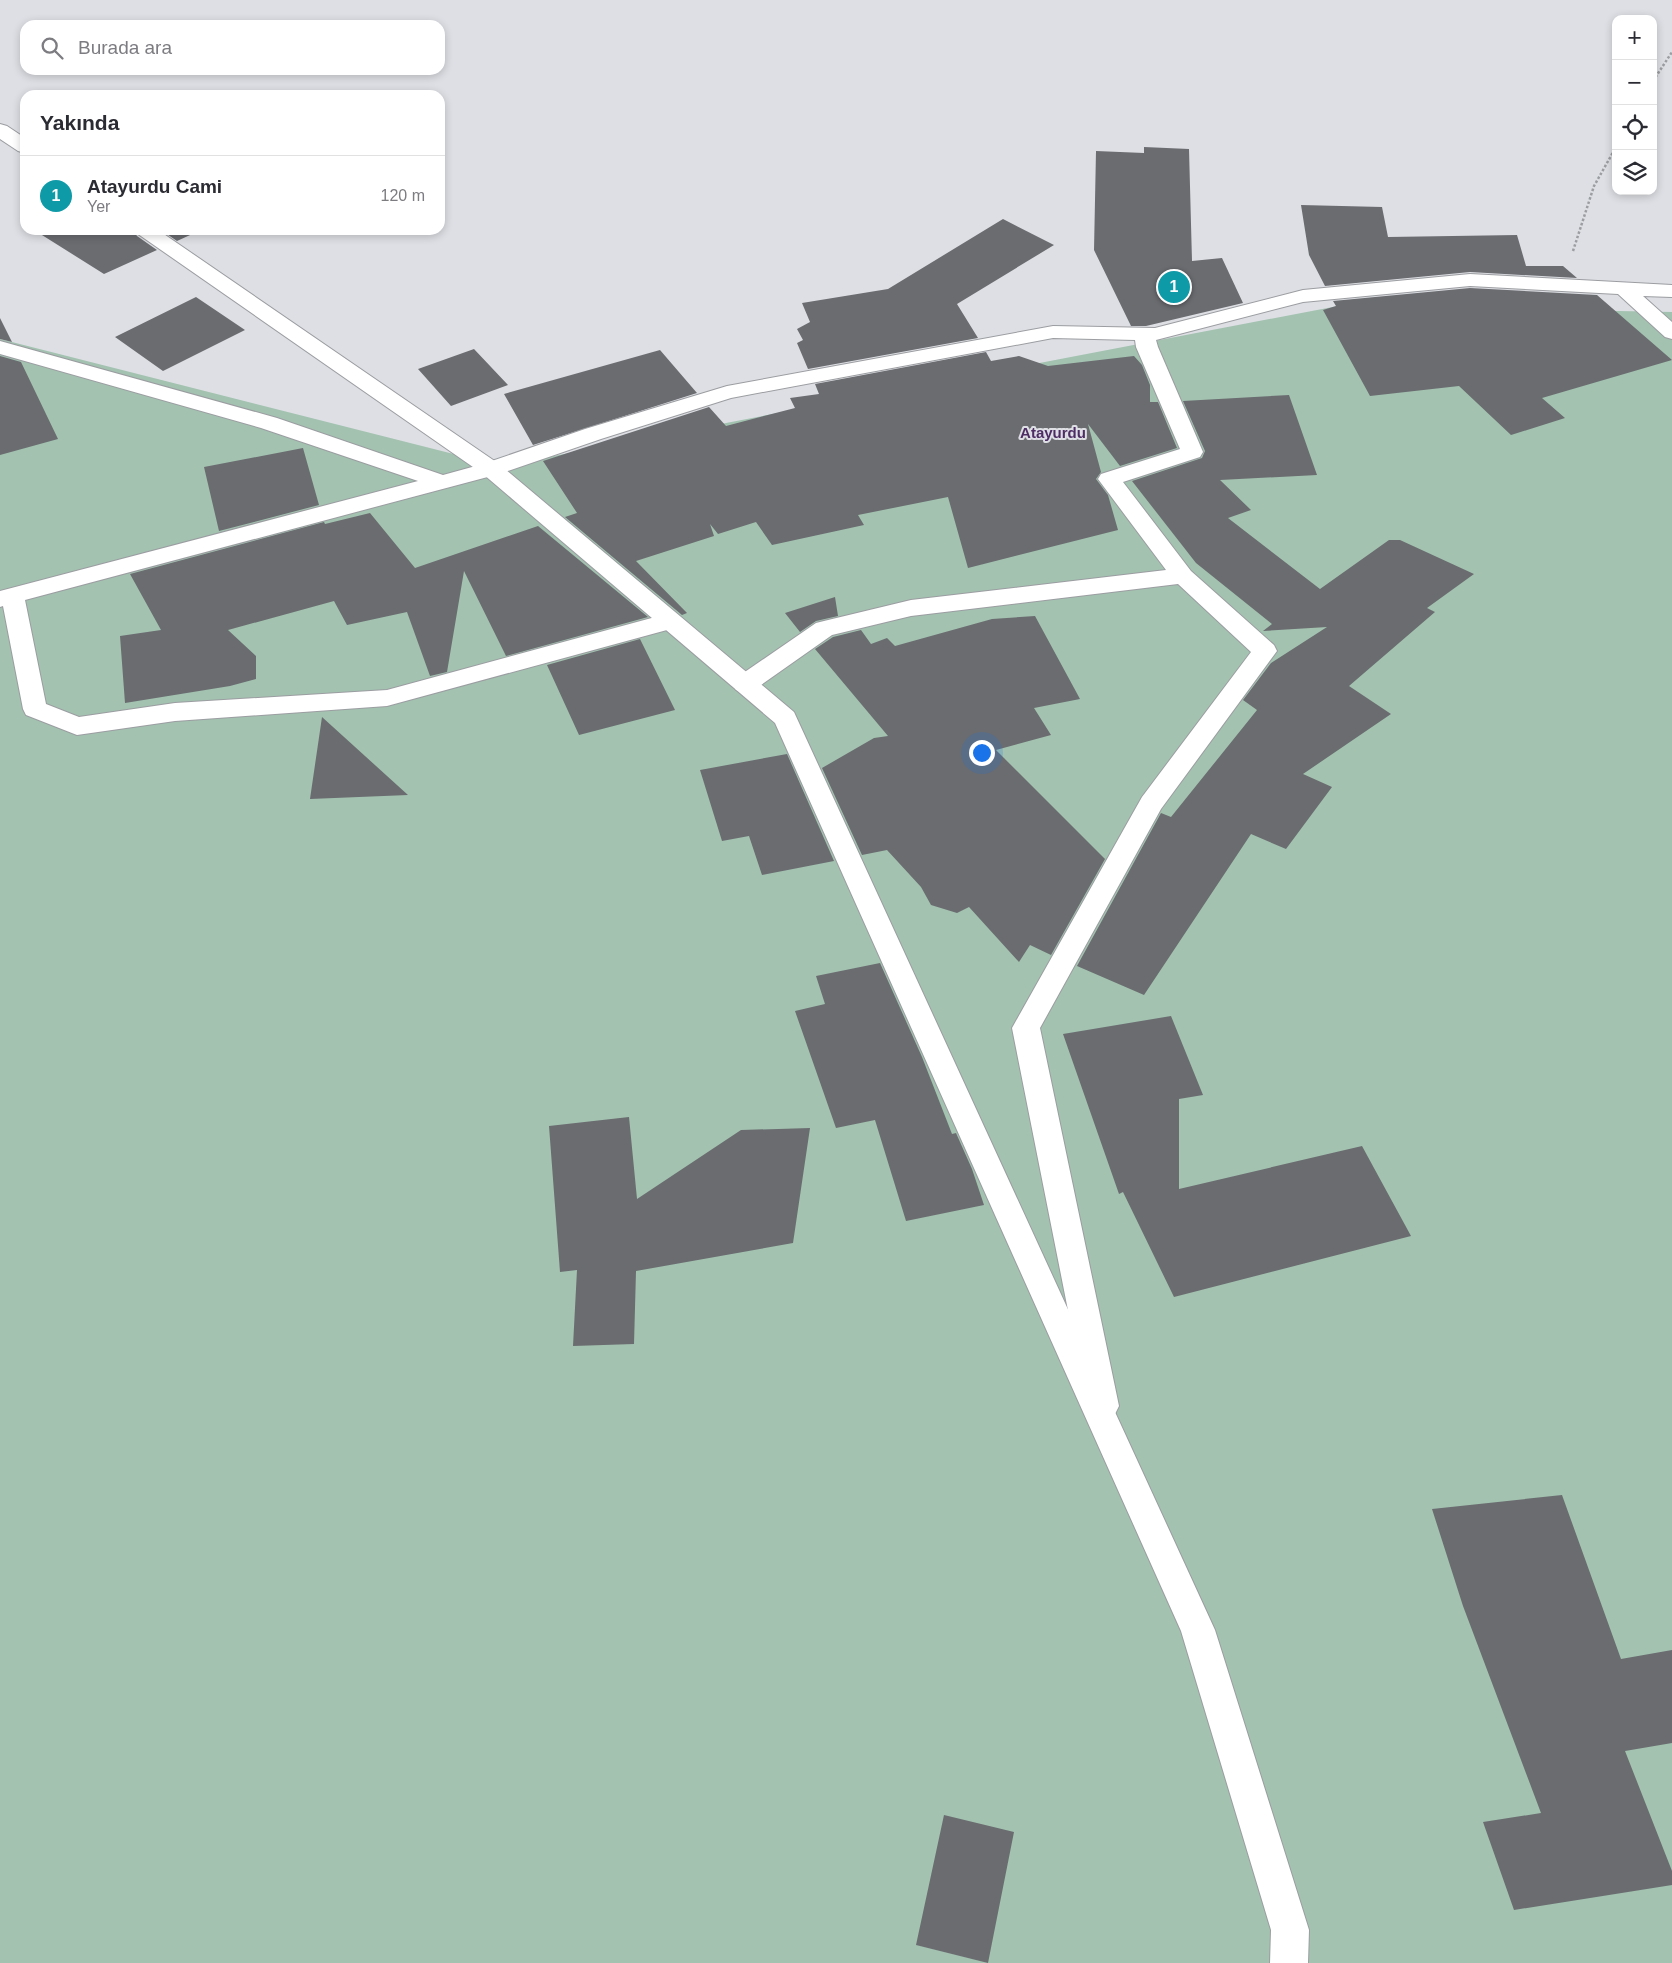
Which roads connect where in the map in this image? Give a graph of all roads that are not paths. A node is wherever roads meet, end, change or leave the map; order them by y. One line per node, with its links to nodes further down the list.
1 (0, 130): 2 (street)
2 (20, 144)
3 (152, 235): 9 (street)
4 (1624, 289): 5 (street); 6 (street); 7 (street)
5 (1672, 292)
6 (1672, 333)
7 (1145, 334): 9 (street); 11 (street)
8 (0, 347): 10 (street)
9 (492, 469): 10 (street); 13 (street)
10 (442, 482): 12 (street)
11 (1183, 576): 14 (street); 15 (street)
12 (6, 598): 13 (street)
13 (670, 621): 14 (street)
14 (744, 684): 15 (street)
15 (1108, 1432): 16 (street)
16 (1289, 1963)

